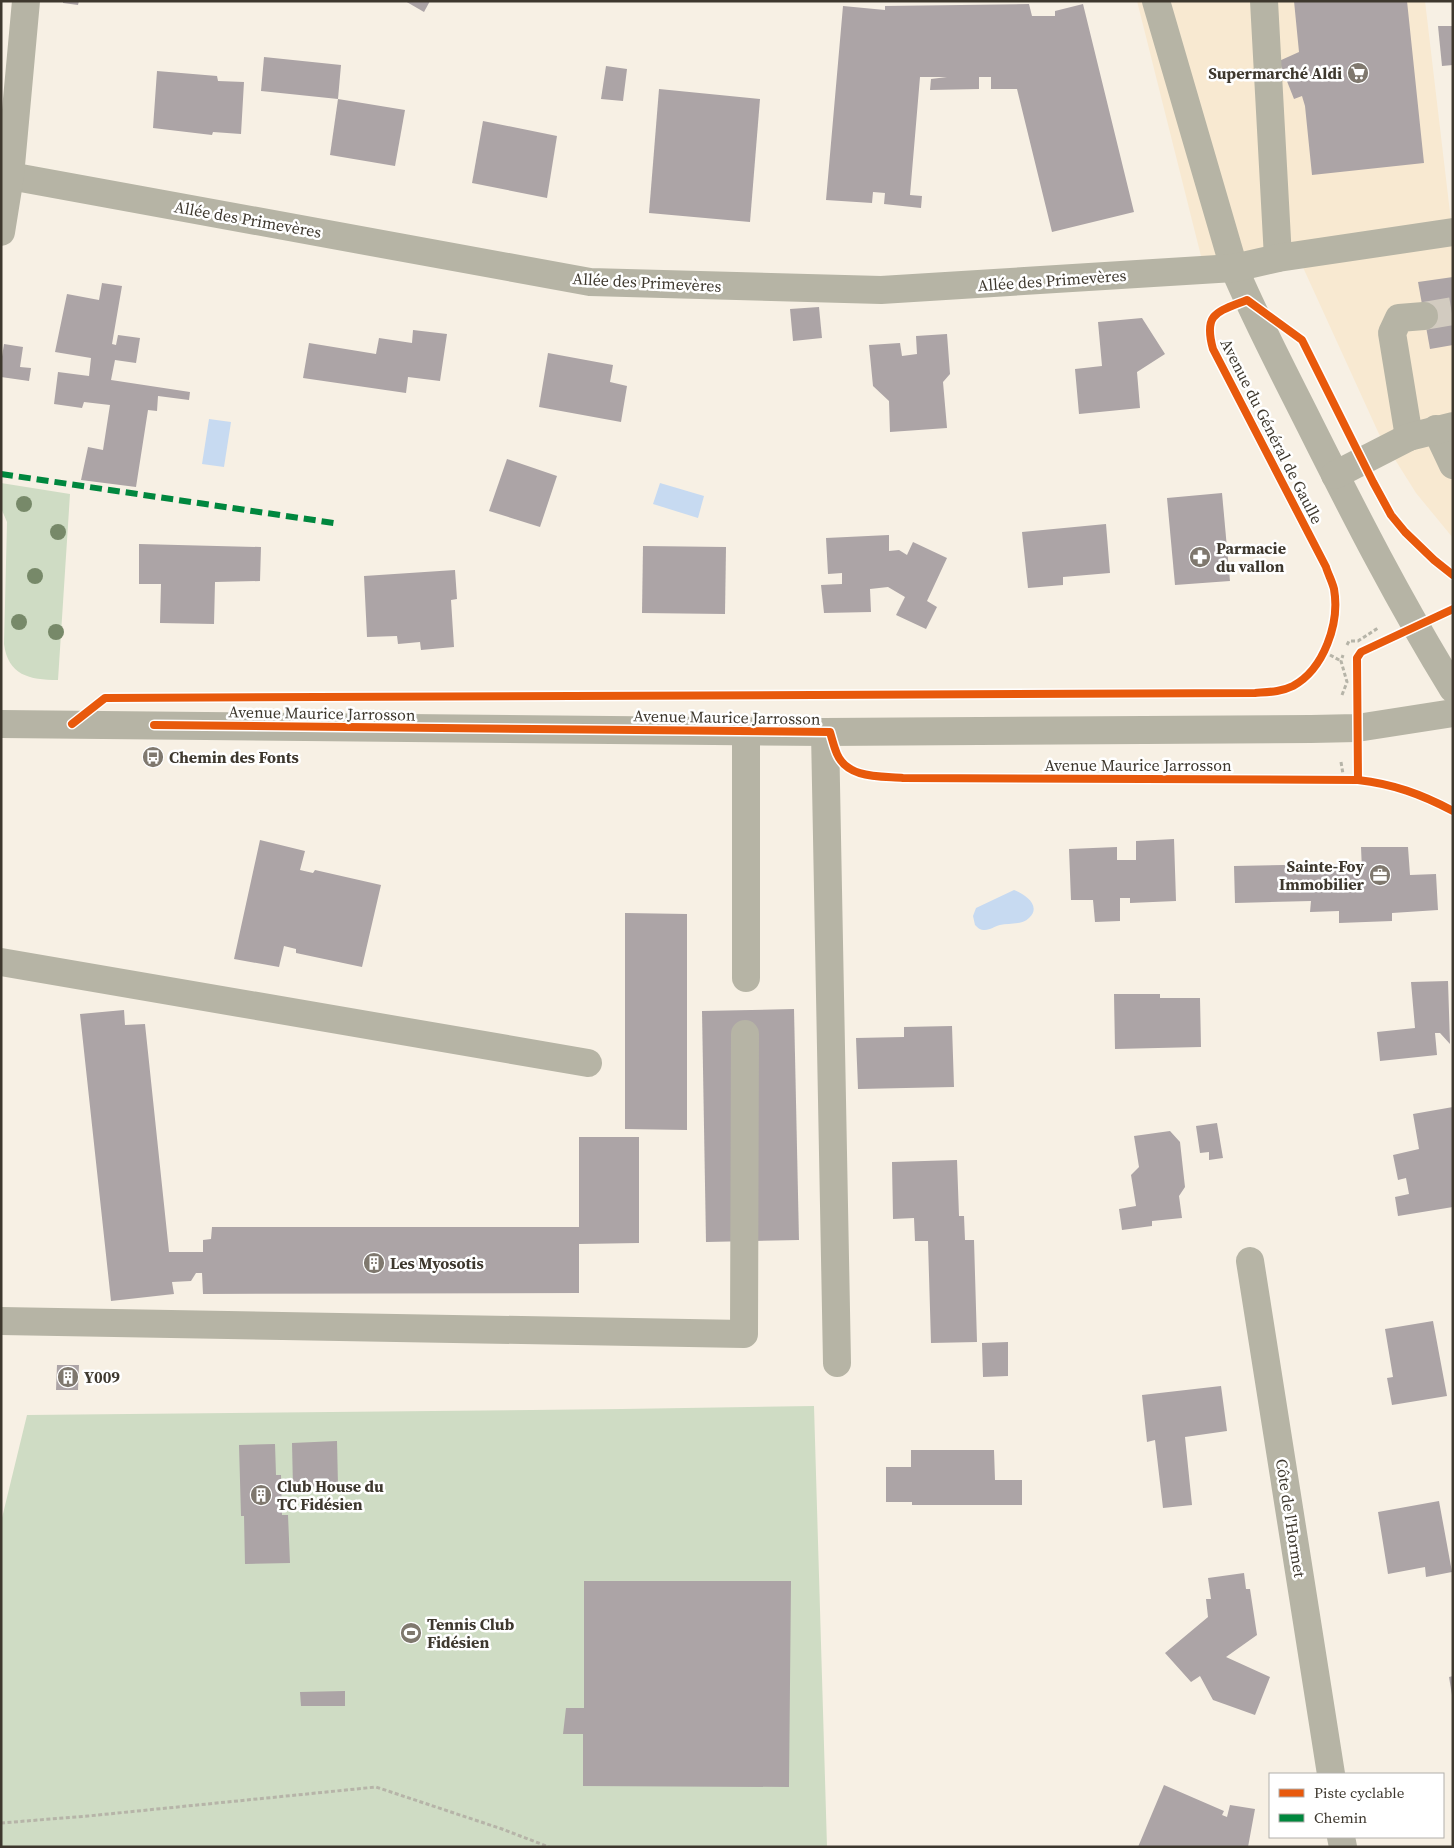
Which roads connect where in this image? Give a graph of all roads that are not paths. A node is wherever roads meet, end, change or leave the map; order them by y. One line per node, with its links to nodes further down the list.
1 (26, 1): 4 (street)
2 (1156, 1): 8 (street)
3 (1264, 1): 7 (street)
4 (10, 176): 5 (street); 8 (street, Allée des Primevères)
5 (1, 232)
6 (1453, 232): 7 (street, Allée des Primevères)
7 (1278, 258): 8 (street, Allée des Primevères)
8 (1234, 268): 13 (street)
9 (1424, 316): 11 (street)
10 (1444, 428): 11 (street); 12 (street)
11 (1408, 437): 13 (street)
12 (1453, 465)
13 (1335, 475): 14 (street)
14 (1453, 689)
15 (1453, 713): 18 (street, Avenue Maurice Jarrosson)
16 (1, 724): 17 (street, Avenue Maurice Jarrosson)
17 (746, 731): 18 (street, Avenue Maurice Jarrosson); 20 (street)
18 (825, 732): 25 (street)
19 (1, 962): 22 (street)
20 (746, 978)
21 (745, 1034): 24 (street)
22 (588, 1063)
23 (1250, 1262): 26 (street, Côte de l'Hormet)
24 (1, 1321)
25 (837, 1363)
26 (1331, 1773)

